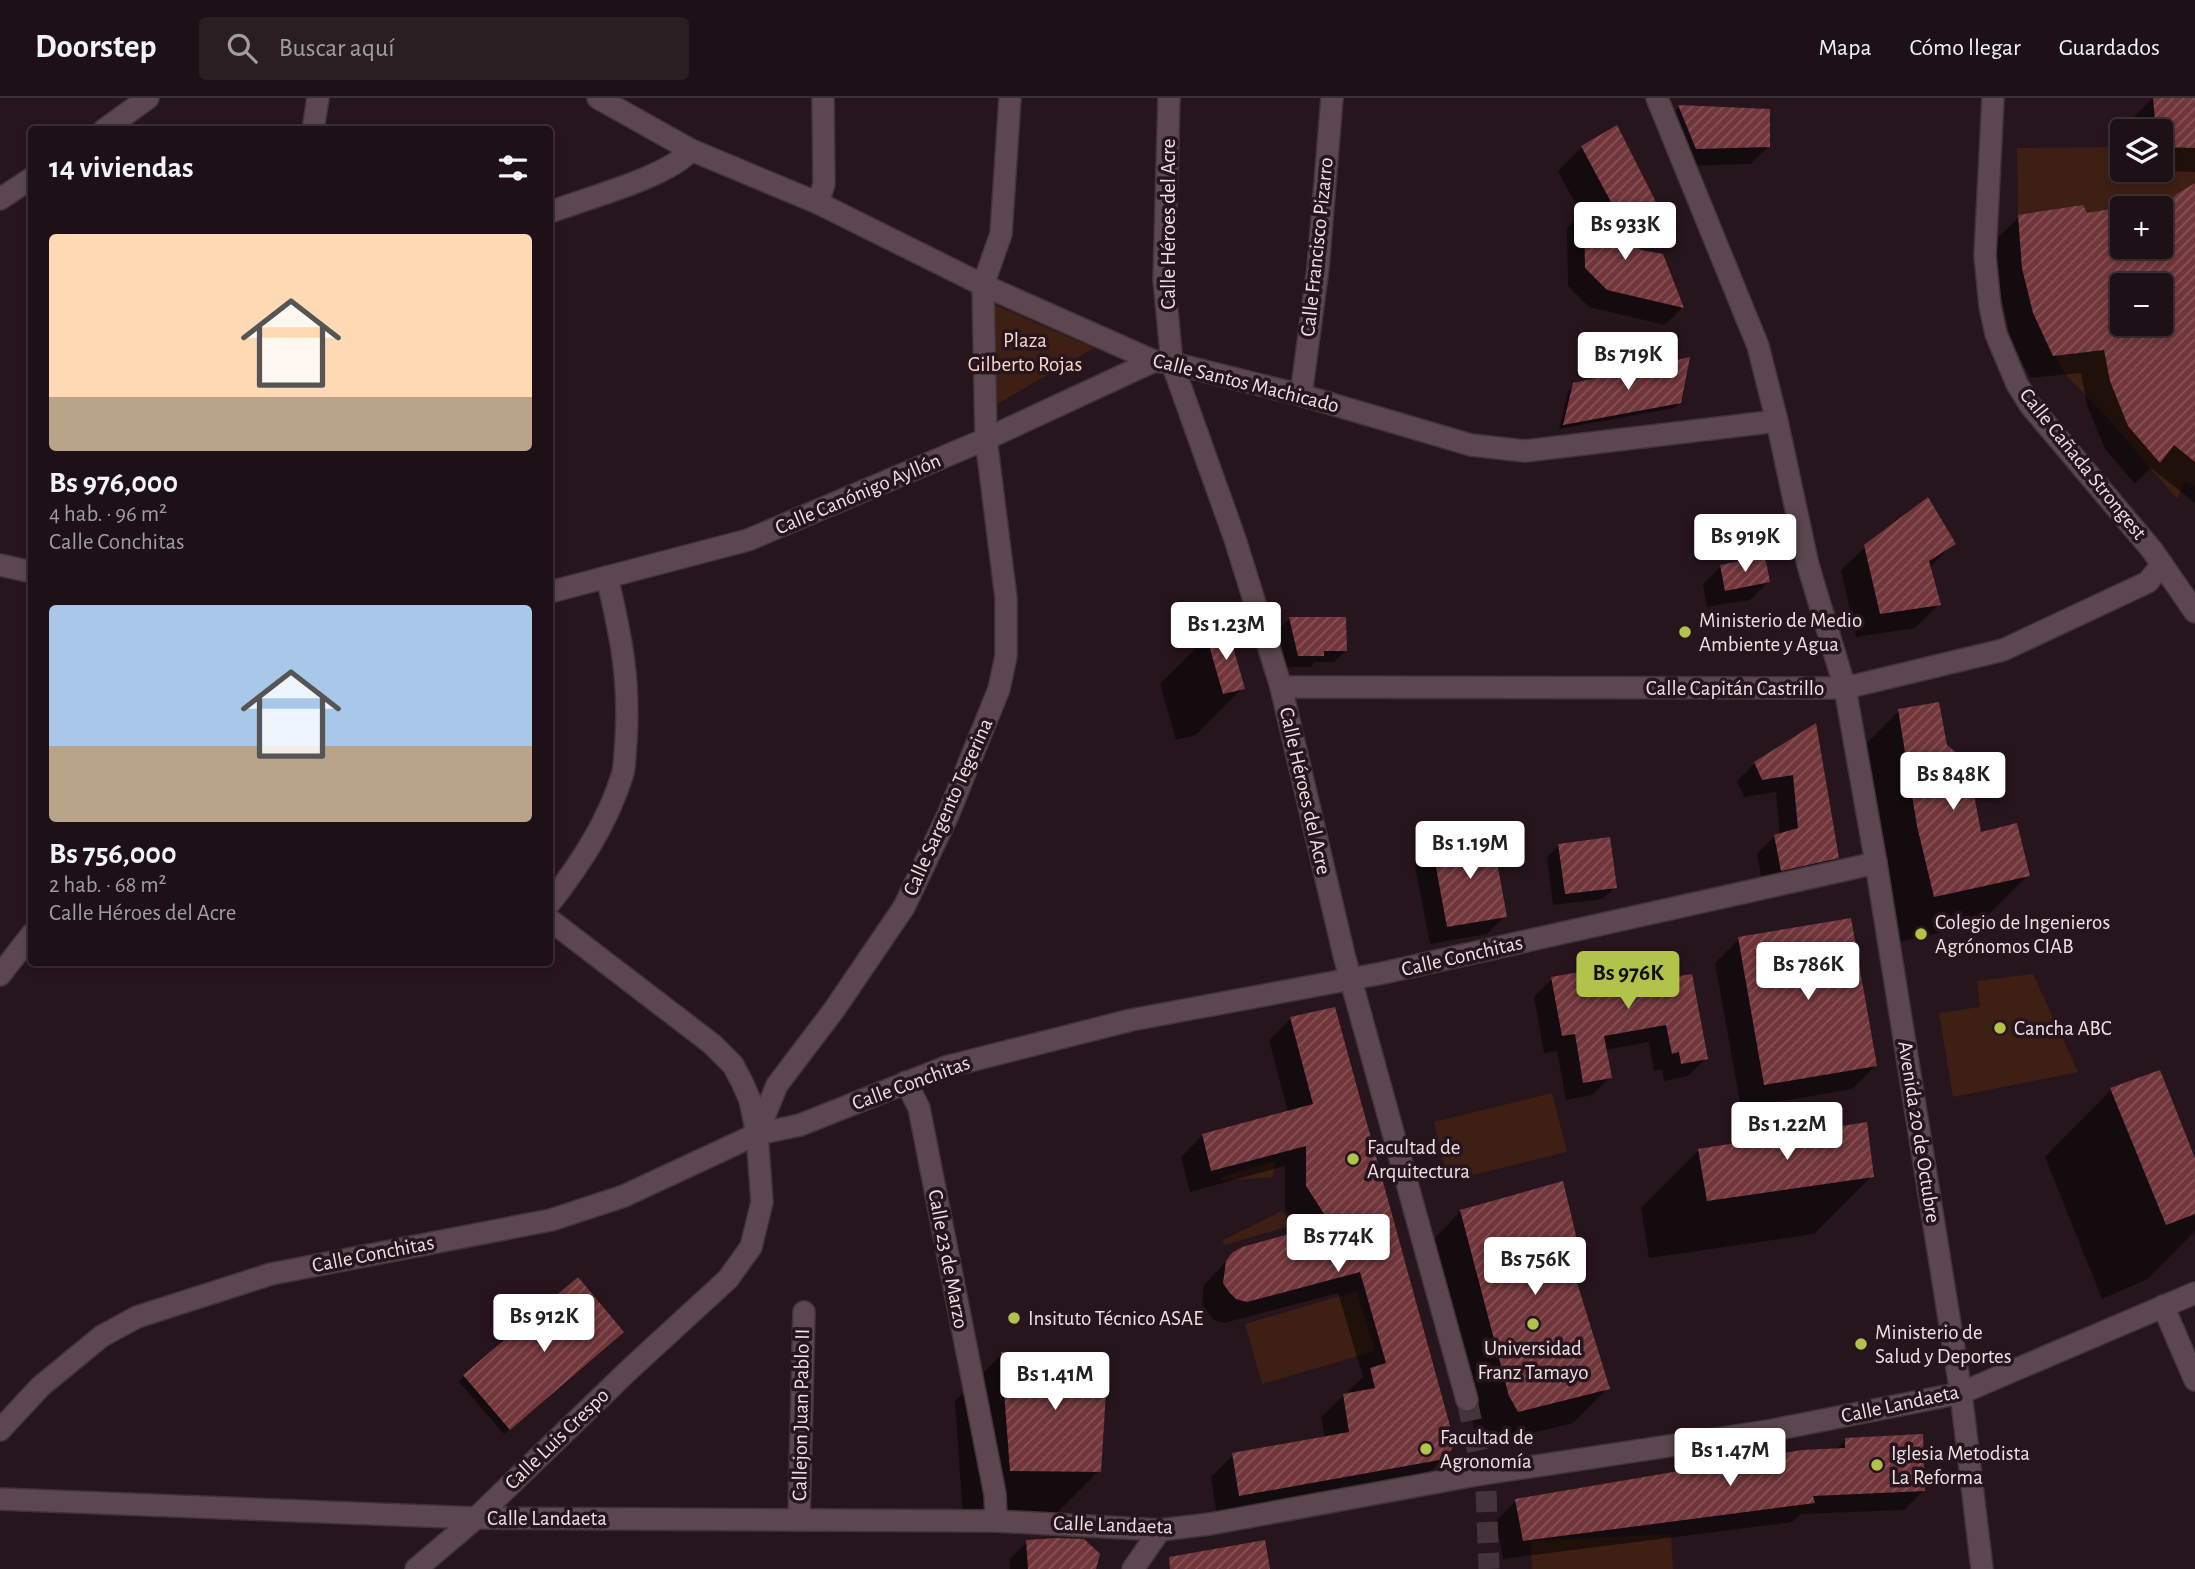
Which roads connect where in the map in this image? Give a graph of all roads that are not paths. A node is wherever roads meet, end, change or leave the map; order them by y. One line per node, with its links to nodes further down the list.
1 (148, 98): 10 (street)
2 (318, 98): 11 (street)
3 (598, 98): 12 (street, Calle Santos Machicado)
4 (823, 98): 15 (street)
5 (1010, 98): 17 (street, Calle Sargento Tegerina)
6 (1169, 98): 18 (street, Calle Héroes del Acre)
7 (1332, 98): 19 (street, Calle Francisco Pizarro)
8 (1657, 98): 20 (street, Avenida 20 de Octubre)
9 (1993, 98): 22 (street, Calle Cañada Strongest)
10 (109, 126)
11 (314, 126)
12 (691, 150): 15 (street, Calle Santos Machicado); 16 (street)
13 (28, 181): 14 (street)
14 (0, 199)
15 (818, 203): 17 (street, Calle Santos Machicado)
16 (553, 211)
17 (984, 285): 18 (street, Calle Santos Machicado); 21 (street, Calle Sargento Tegerina)
18 (1163, 362): 19 (street, Calle Santos Machicado); 21 (street, Calle Canónigo Ayllón); 28 (street, Calle Héroes del Acre)
19 (1301, 395): 20 (street, Calle Santos Machicado)
20 (1777, 421): 29 (street, Avenida 20 de Octubre)
21 (986, 439): 25 (street, Calle Canónigo Ayllón); 37 (street, Calle Sargento Tegerina)
22 (2162, 564): 27 (street, Calle Cañada Strongest); 29 (street, Calle Capitán Castrillo)
23 (0, 565): 24 (street)
24 (28, 571)
25 (607, 577): 26 (street, Calle Canónigo Ayllón); 31 (street)
26 (553, 591)
27 (2195, 612)
28 (1281, 687): 29 (street, Calle Capitán Castrillo); 35 (street, Calle Héroes del Acre)
29 (1844, 688): 30 (street, Avenida 20 de Octubre)
30 (1876, 863): 35 (street, Calle Conchitas); 42 (street, Avenida 20 de Octubre)
31 (553, 899)
32 (553, 922): 37 (street, Calle Luis Crespo)
33 (28, 939): 34 (street)
34 (0, 975)
35 (1352, 979): 36 (street, Calle Conchitas); 43 (street, Calle Héroes del Acre)
36 (906, 1082): 37 (street, Calle Conchitas); 48 (street, Calle 23 de Marzo)
37 (757, 1134): 44 (street, Calle Conchitas); 46 (street, Calle Luis Crespo)
38 (2195, 1293): 39 (street, Calle Landaeta)
39 (2163, 1306): 41 (street); 42 (street, Calle Landaeta)
40 (804, 1312): 47 (street, Callejon Juan Pablo II)
41 (2195, 1380)
42 (1961, 1393): 49 (street, Calle Landaeta); 52 (street, Avenida 20 de Octubre)
43 (1467, 1400)
44 (0, 1430)
45 (0, 1499): 46 (street, Calle Landaeta)
46 (476, 1518): 47 (street, Calle Landaeta); 50 (street, Calle Luis Crespo)
47 (799, 1518): 48 (street, Calle Landaeta)
48 (996, 1521): 49 (street, Calle Landaeta)
49 (1160, 1530): 51 (street)
50 (416, 1569)
51 (1133, 1569)
52 (1982, 1569)

